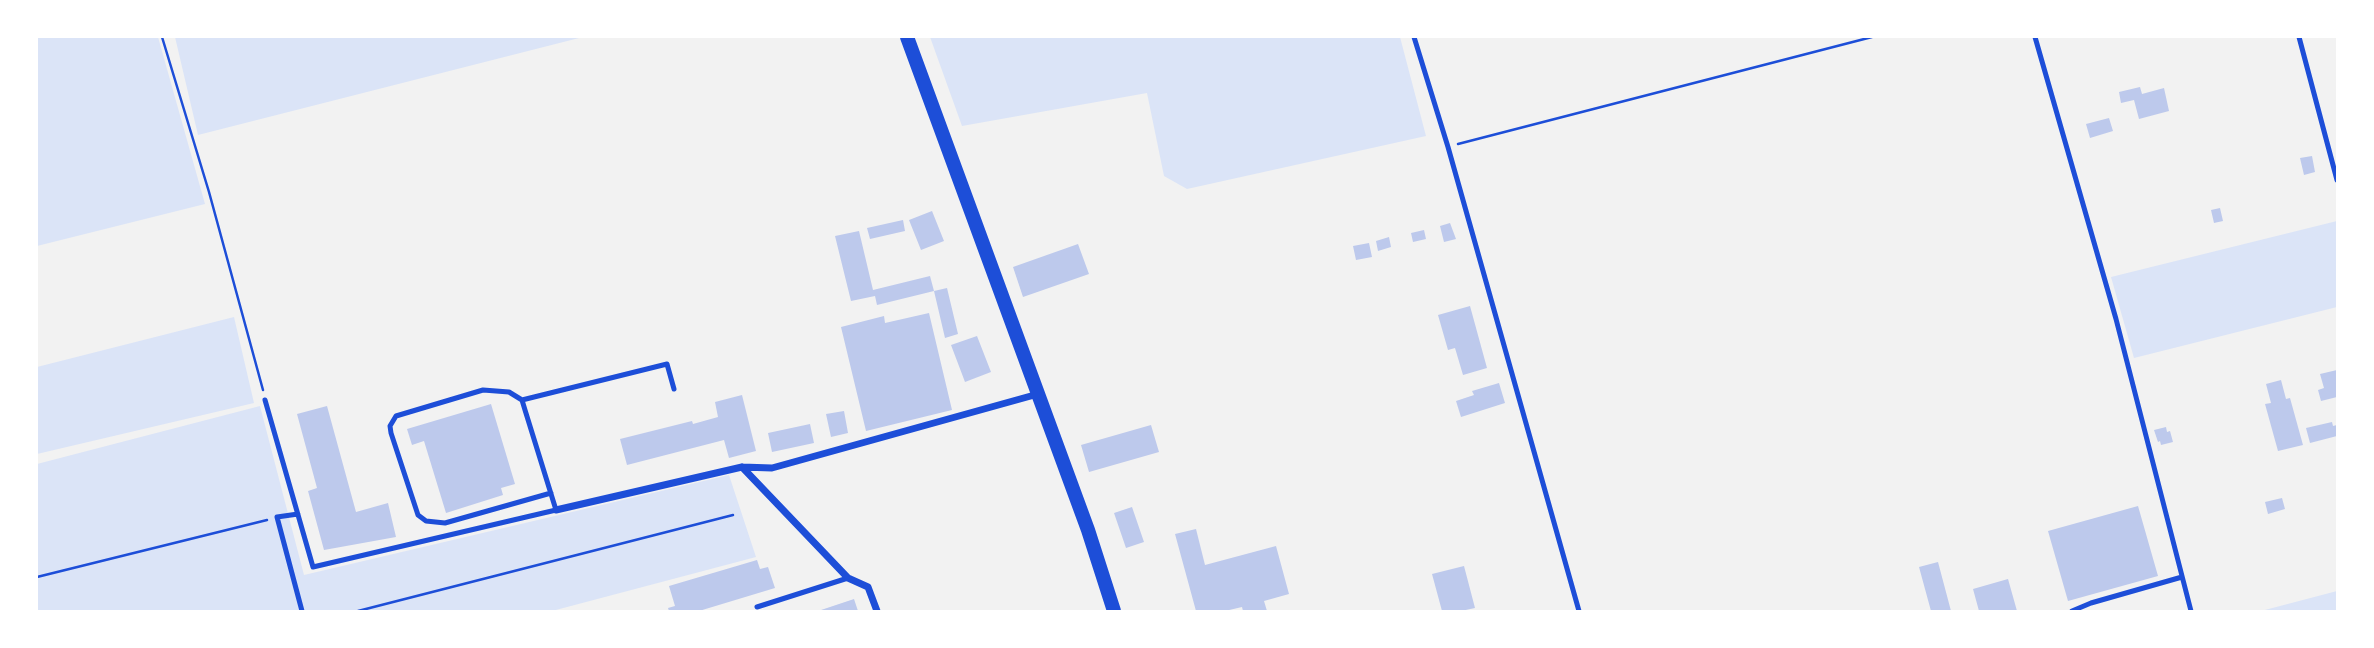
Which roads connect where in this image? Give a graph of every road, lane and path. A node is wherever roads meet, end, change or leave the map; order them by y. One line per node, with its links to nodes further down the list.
1 (162, 37): 11 (path)
2 (907, 37): 10 (main road)
3 (1414, 37): 7 (lane)
4 (1872, 37): 7 (path)
5 (2035, 37): 20 (lane)
6 (2299, 37): 8 (lane)
7 (1448, 147): 27 (lane)
8 (2337, 180)
9 (674, 389): 12 (lane)
10 (1039, 394): 13 (street); 26 (main road)
11 (265, 400): 16 (lane)
12 (522, 400): 14 (lane); 14 (lane)
13 (742, 467): 15 (street); 21 (street)
14 (551, 493): 15 (lane)
15 (556, 510): 16 (lane)
16 (298, 513): 18 (lane)
17 (733, 516): 24 (path)
18 (278, 517): 19 (path); 23 (lane)
19 (37, 577)
20 (2182, 577): 28 (lane); 29 (lane)
21 (848, 578): 22 (lane); 25 (street)
22 (757, 607)
23 (302, 611)
24 (358, 611)
25 (877, 611)
26 (1114, 611)
27 (1579, 611)
28 (2072, 611)
29 (2191, 611)

